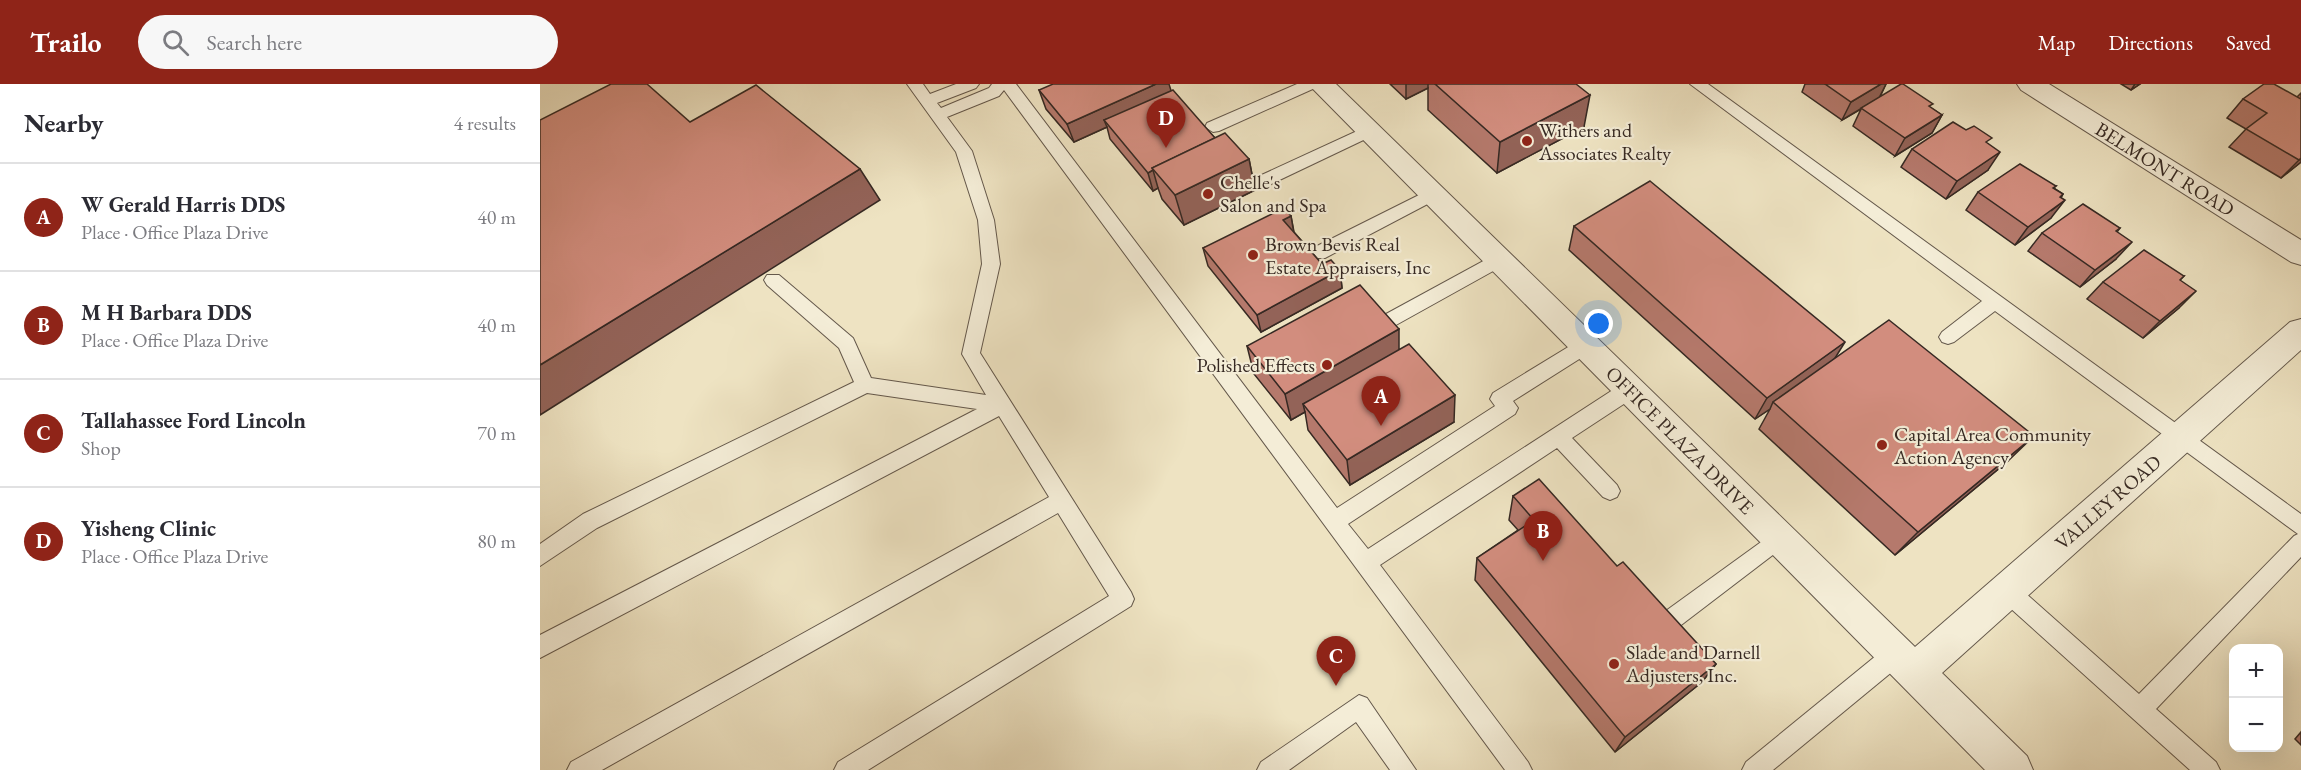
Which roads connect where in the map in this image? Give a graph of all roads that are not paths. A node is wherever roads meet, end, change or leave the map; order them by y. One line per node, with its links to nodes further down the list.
1 (915, 84): 9 (lane)
2 (971, 84): 9 (lane)
3 (1001, 84): 9 (lane)
4 (1008, 84): 30 (lane)
5 (1310, 84): 10 (lane)
6 (1321, 84): 11 (street, OFFICE PLAZA DRIVE)
7 (1698, 84): 18 (lane)
8 (2030, 84): 15 (street, BELMONT ROAD)
9 (932, 108): 25 (lane)
10 (1213, 128)
11 (1368, 131): 12 (lane); 13 (street, OFFICE PLAZA DRIVE)
12 (1261, 183)
13 (1433, 194): 14 (lane); 16 (street, OFFICE PLAZA DRIVE)
14 (1319, 253)
15 (2301, 254)
16 (1498, 260): 19 (lane); 22 (street, OFFICE PLAZA DRIVE)
17 (773, 280): 23 (lane)
18 (1995, 301): 21 (lane); 27 (lane)
19 (1381, 325)
20 (2301, 331): 27 (street, VALLEY ROAD)
21 (1948, 337)
22 (1585, 346): 24 (street, OFFICE PLAZA DRIVE); 30 (lane)
23 (865, 385): 25 (lane); 34 (lane)
24 (1629, 390): 26 (lane); 32 (street, OFFICE PLAZA DRIVE)
25 (1003, 405): 29 (lane); 38 (lane)
26 (1558, 436): 28 (lane); 35 (lane)
27 (2181, 437): 31 (lane); 36 (street, VALLEY ROAD)
28 (1610, 491)
29 (1063, 500): 41 (lane); 42 (lane)
30 (1335, 521): 35 (lane)
31 (2301, 526)
32 (1779, 538): 37 (lane); 39 (street, OFFICE PLAZA DRIVE)
33 (2301, 543): 40 (lane)
34 (540, 556)
35 (1366, 562): 45 (lane)
36 (2007, 591): 39 (street, VALLEY ROAD); 40 (lane)
37 (1664, 624)
38 (540, 647)
39 (1905, 664): 46 (lane); 47 (street, OFFICE PLAZA DRIVE)
40 (2140, 709): 48 (lane)
41 (579, 770)
42 (846, 770)
43 (1269, 770): 44 (lane)
44 (1404, 770)
45 (1520, 770)
46 (1754, 770)
47 (2013, 770)
48 (2208, 770)

